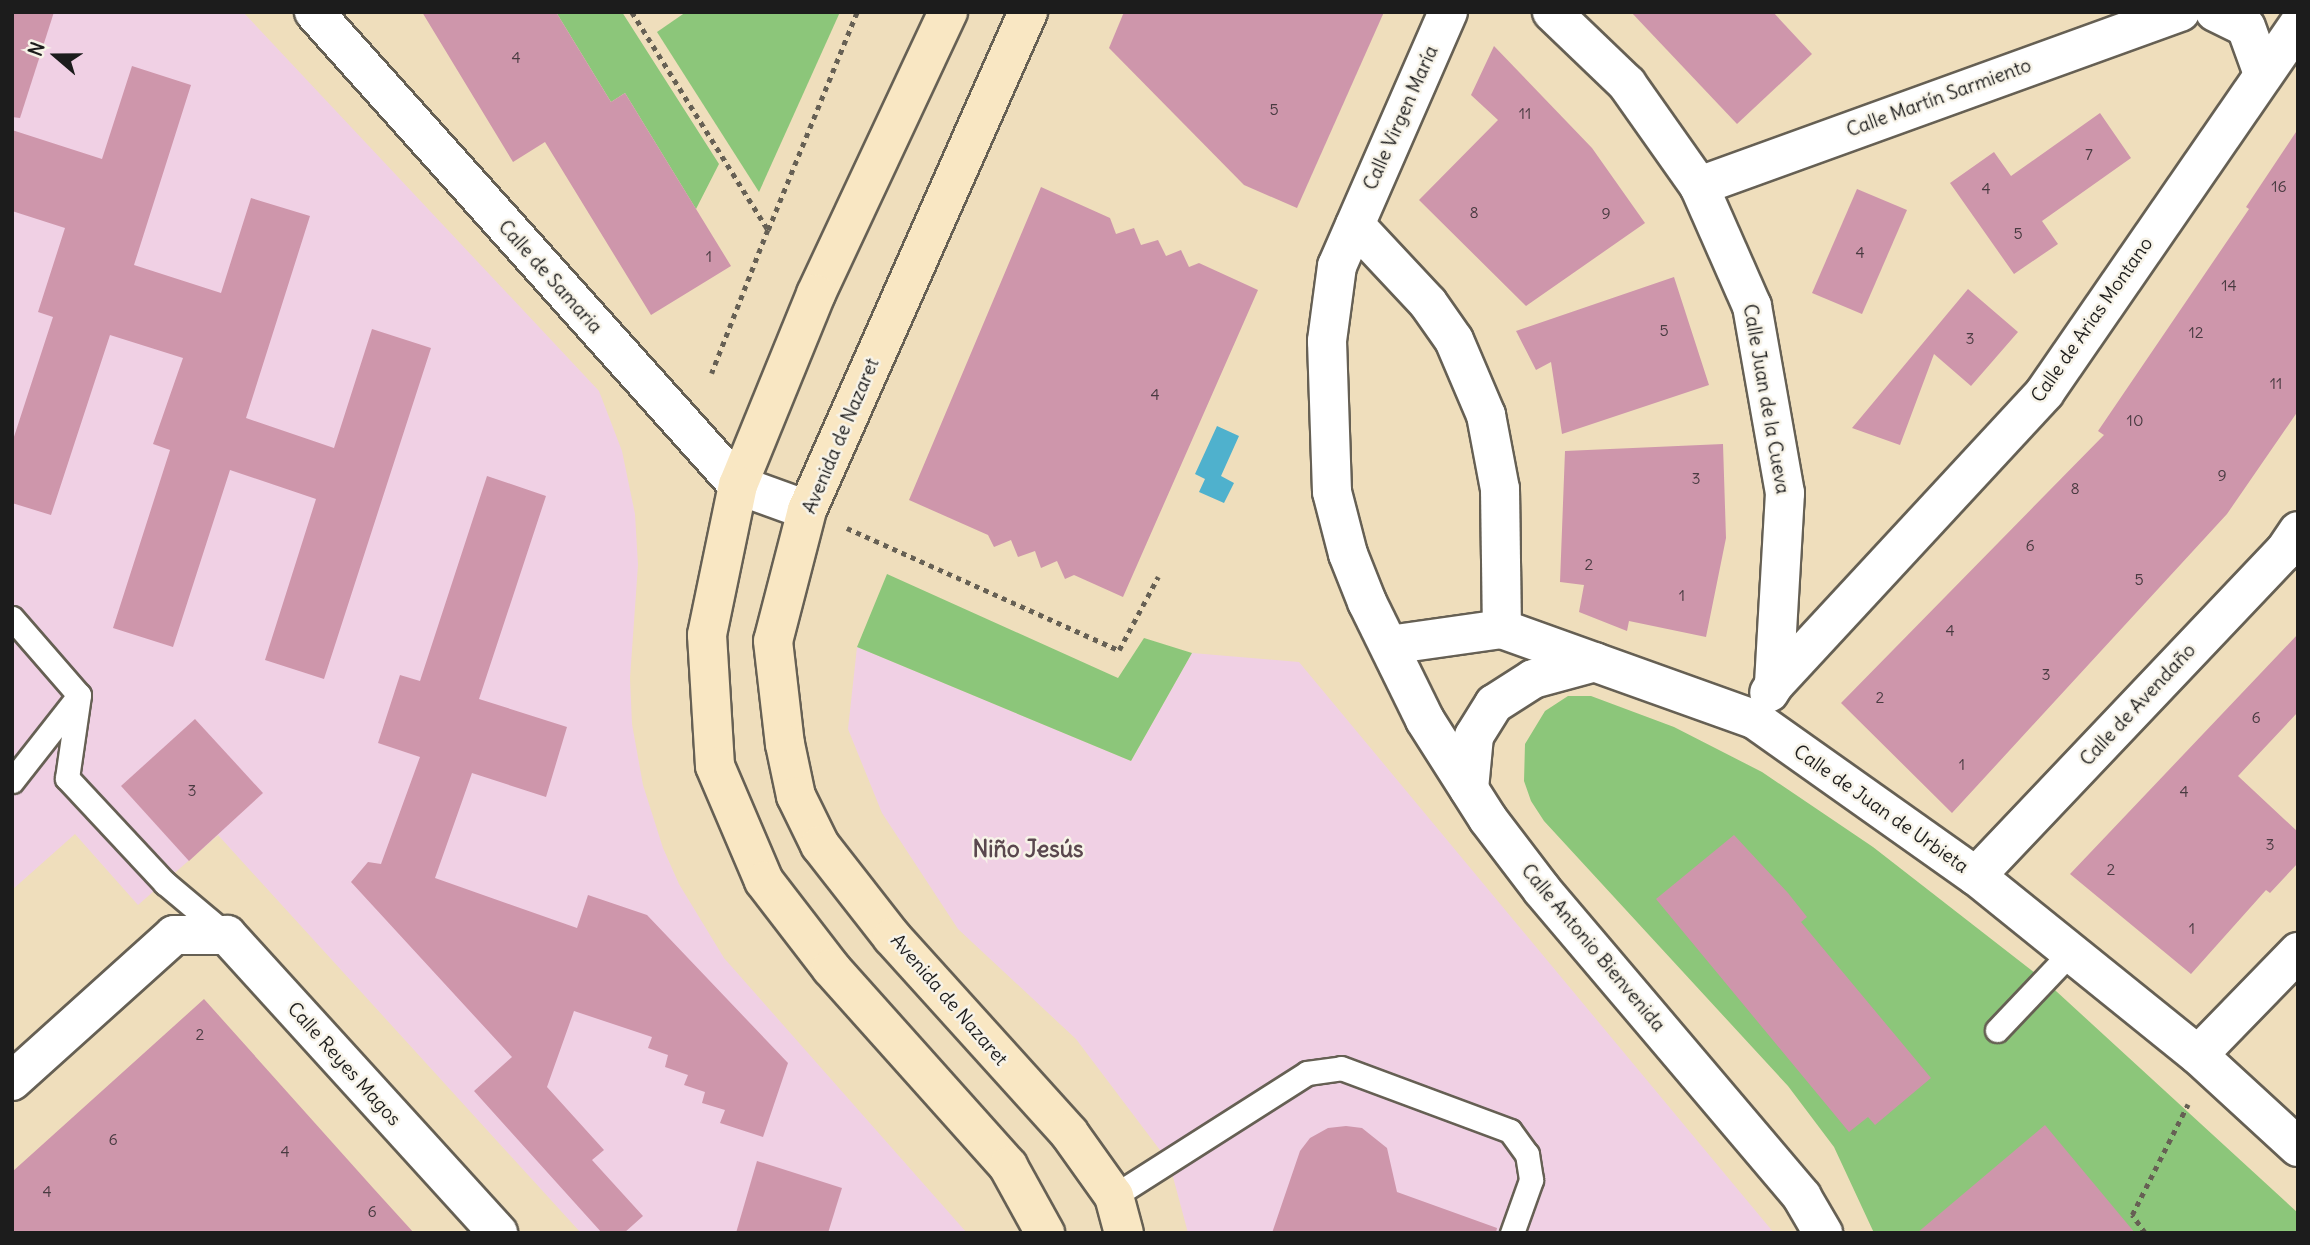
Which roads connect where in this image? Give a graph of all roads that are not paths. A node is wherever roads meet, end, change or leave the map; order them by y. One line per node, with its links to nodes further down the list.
1 (314, 12): 12 (street, Calle de Samaria)
2 (948, 12): 12 (main road)
3 (1028, 12): 13 (main road, Avenida de Nazaret)
4 (1448, 12): 11 (street, Calle Virgen María)
5 (1552, 12): 10 (street, Calle Juan de la Cueva)
6 (2180, 12): 10 (street, Calle Martín Sarmiento)
7 (2216, 12): 9 (street)
8 (2298, 25): 9 (street, Calle de Arias Montano)
9 (2263, 74): 19 (street, Calle de Arias Montano)
10 (1699, 186): 19 (street, Calle Juan de la Cueva)
11 (1355, 225): 16 (street); 17 (street, Calle Virgen María)
12 (738, 485): 13 (street, Calle de Samaria); 34 (main road)
13 (807, 510): 32 (main road, Avenida de Nazaret)
14 (2298, 531): 24 (street, Calle de Avendaño)
15 (12, 618): 20 (lane)
16 (1502, 629): 17 (street, Calle de Juan de Urbieta); 18 (street, Calle de Juan de Urbieta)
17 (1389, 645): 23 (street, Calle Antonio Bienvenida)
18 (1595, 662): 21 (street, Calle de Juan de Urbieta); 23 (street)
19 (1774, 685): 21 (street, Calle Juan de la Cueva)
20 (79, 695): 22 (lane); 25 (lane)
21 (1754, 719): 24 (street, Calle de Juan de Urbieta)
22 (12, 781)
23 (1469, 789): 37 (street, Calle Antonio Bienvenida)
24 (1976, 876): 26 (street, Calle de Juan de Urbieta)
25 (227, 935): 30 (street); 33 (street, Calle Reyes Magos)
26 (2071, 952): 28 (lane); 29 (street, Calle de Juan de Urbieta)
27 (2298, 952): 29 (street)
28 (1997, 1030)
29 (2198, 1055): 31 (street, Calle de Juan de Urbieta)
30 (12, 1081)
31 (2298, 1147)
32 (1114, 1195): 35 (main road, Avenida de Nazaret); 36 (lane)
33 (498, 1233)
34 (1045, 1233)
35 (1125, 1233)
36 (1511, 1233)
37 (1823, 1233)

